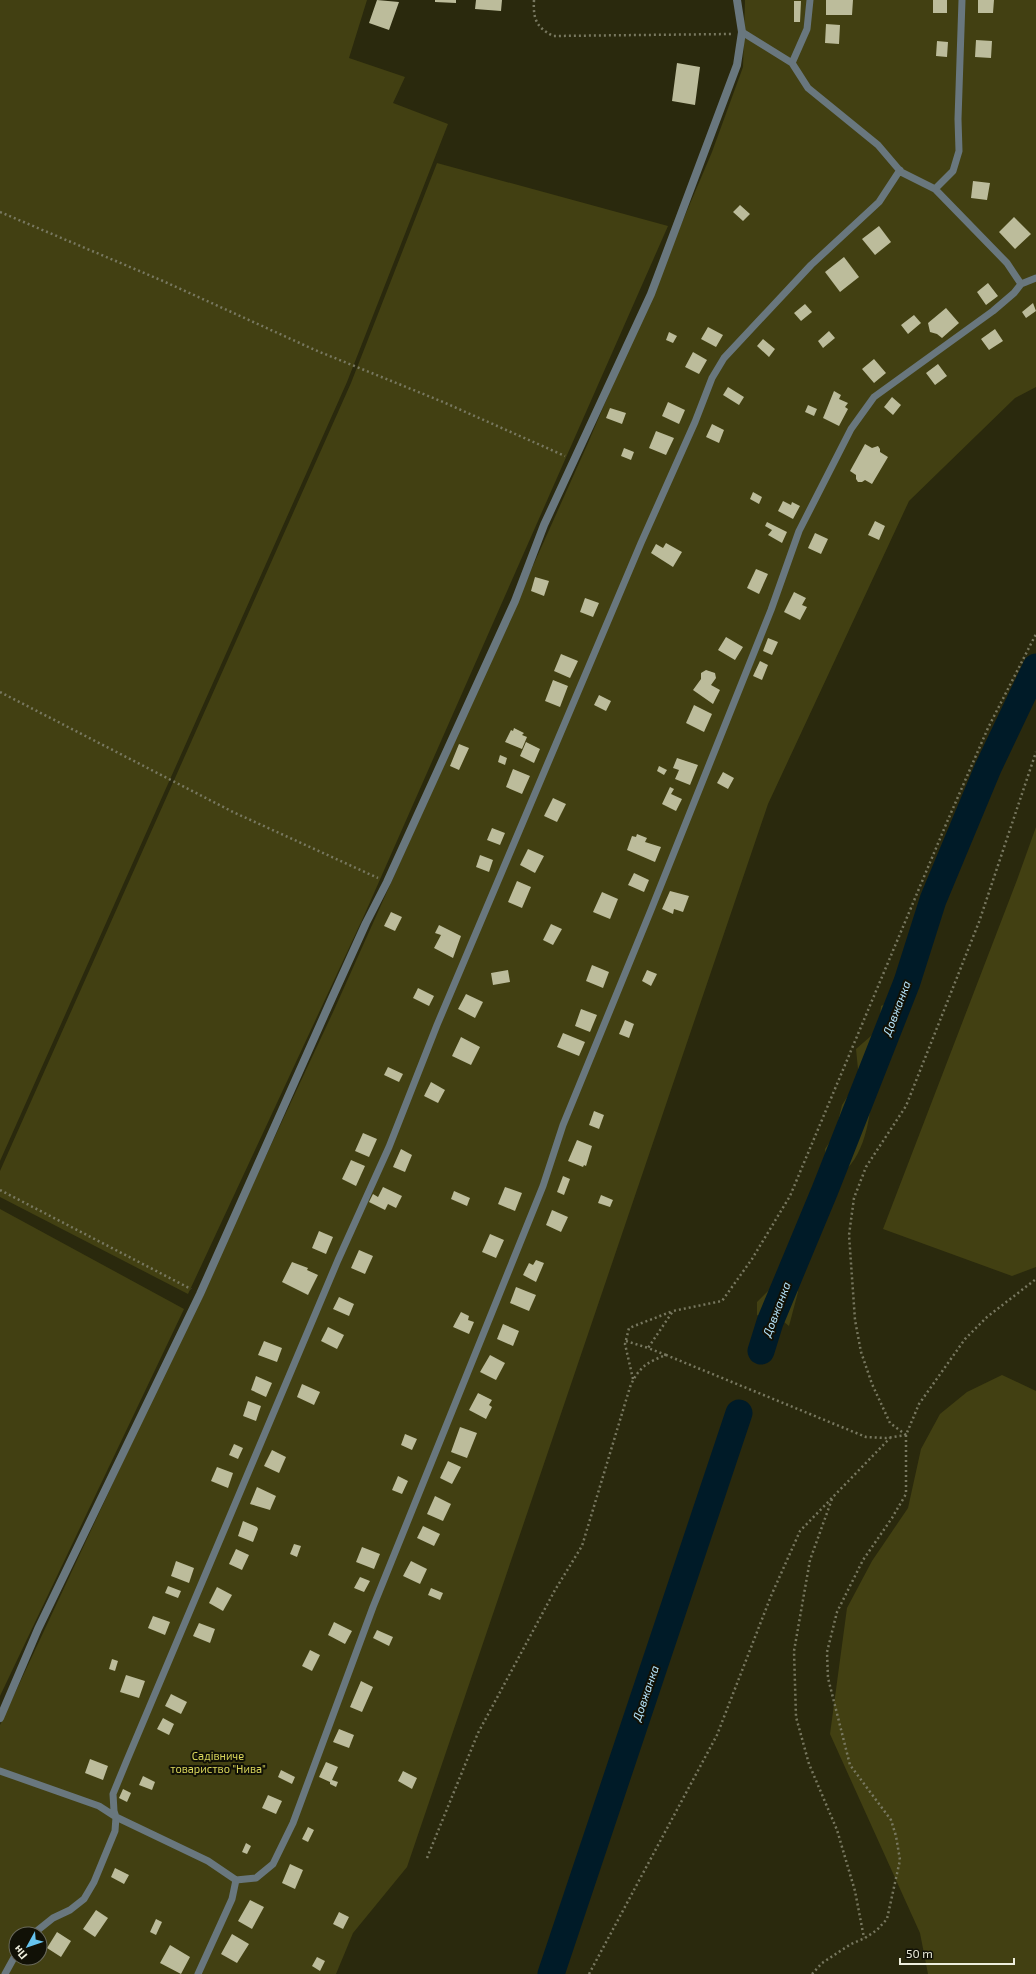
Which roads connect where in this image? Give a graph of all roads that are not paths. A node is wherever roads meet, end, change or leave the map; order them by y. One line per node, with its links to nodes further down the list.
1 (737, 0): 4 (street)
2 (810, 0): 5 (lane)
3 (962, 0): 7 (lane)
4 (742, 32): 5 (lane); 10 (street)
5 (792, 62): 6 (lane)
6 (900, 170): 7 (lane); 12 (lane)
7 (935, 189): 9 (lane)
8 (1036, 278): 9 (lane)
9 (1021, 284): 13 (lane)
10 (0, 1718)
11 (0, 1771): 12 (lane)
12 (116, 1817): 13 (lane); 14 (lane)
13 (236, 1880): 15 (lane)
14 (43, 1926)
15 (198, 1974)

